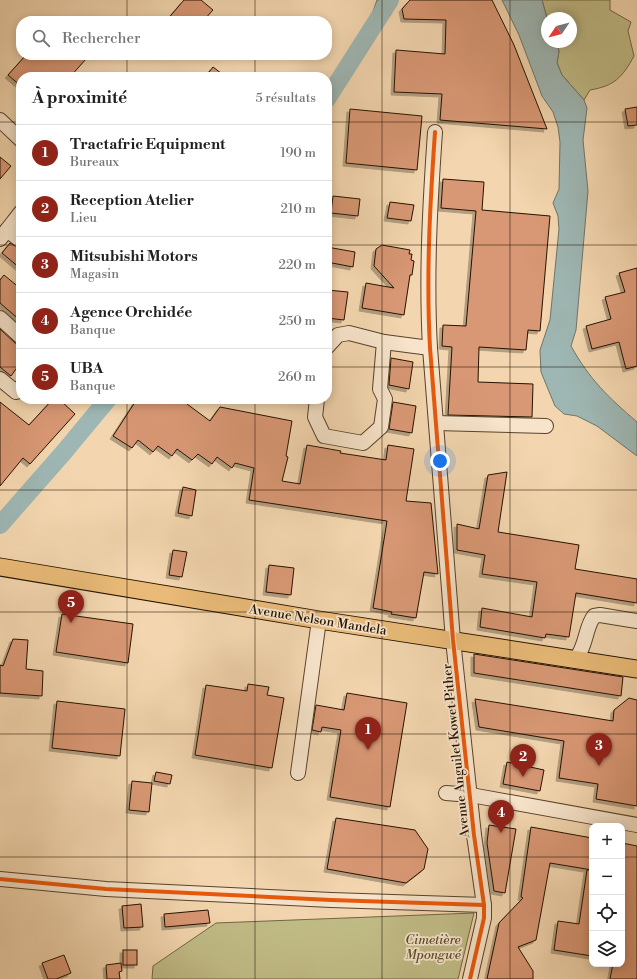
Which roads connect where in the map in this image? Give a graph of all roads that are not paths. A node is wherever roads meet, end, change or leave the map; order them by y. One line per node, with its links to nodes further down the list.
1 (0, 120): 3 (street)
2 (436, 132): 11 (street, Avenue Anguilet Kowet Pither)
3 (16, 135)
4 (16, 219): 5 (street)
5 (4, 235): 6 (street)
6 (16, 239)
7 (0, 318): 8 (street)
8 (16, 332)
9 (332, 335): 10 (street)
10 (384, 342): 11 (street); 14 (street)
11 (430, 348): 15 (street, Avenue Anguilet Kowet Pither)
12 (0, 378): 13 (street)
13 (16, 392)
14 (316, 404)
15 (436, 423): 16 (street); 20 (street, Avenue Anguilet Kowet Pither)
16 (546, 426)
17 (0, 567): 18 (main road, Avenue Nelson Mandela)
18 (319, 620): 20 (main road, Avenue Nelson Mandela); 23 (street)
19 (637, 621): 21 (street)
20 (453, 640): 21 (main road, Avenue Nelson Mandela); 25 (street, Avenue Anguilet Kowet Pither)
21 (576, 659): 22 (main road, Avenue Nelson Mandela)
22 (637, 669)
23 (298, 773)
24 (446, 793): 25 (street)
25 (471, 795): 26 (street); 28 (street, Avenue Anguilet Kowet Pither)
26 (637, 825)
27 (0, 879): 28 (street)
28 (484, 905): 29 (street, Avenue Anguilet Kowet Pither)
29 (470, 979)

